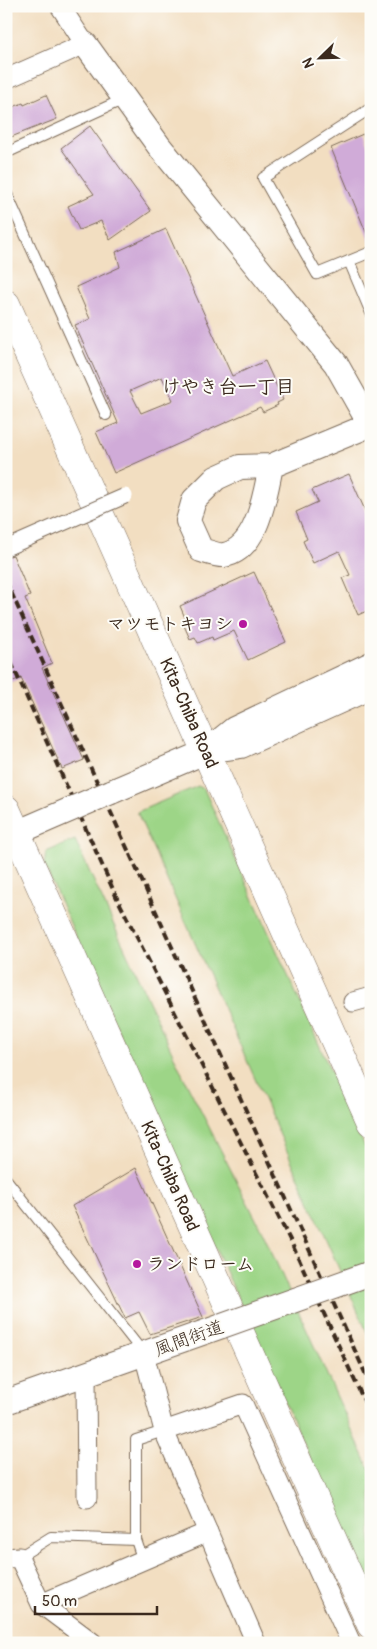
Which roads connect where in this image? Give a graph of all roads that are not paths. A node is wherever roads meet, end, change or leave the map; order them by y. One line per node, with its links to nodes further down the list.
1 (60, 6): 2 (street)
2 (85, 44): 3 (street); 4 (street)
3 (6, 79)
4 (124, 99): 6 (lane); 13 (street)
5 (371, 108): 9 (lane)
6 (6, 153)
7 (6, 192): 12 (lane)
8 (371, 252): 9 (lane)
9 (349, 261): 11 (lane)
10 (6, 304): 19 (highway, Kita-Chiba Road)
11 (371, 313)
12 (106, 415)
13 (371, 426): 14 (street)
14 (271, 466)
15 (125, 496): 16 (street, bridge)
16 (6, 548)
17 (371, 664): 19 (street)
18 (371, 687): 19 (street)
19 (199, 754): 20 (street, bridge); 21 (highway, Kita-Chiba Road)
20 (18, 823): 34 (highway, Kita-Chiba Road)
21 (371, 1122)
22 (6, 1178): 24 (lane)
23 (371, 1273): 24 (street, 風間街道, bridge)
24 (144, 1354): 25 (street, 風間街道); 27 (street)
25 (86, 1374): 26 (street, 風間街道); 28 (street)
26 (6, 1402)
27 (164, 1431): 29 (street); 30 (lane); 37 (street)
28 (87, 1498)
29 (208, 1532): 32 (street); 36 (street)
30 (136, 1540): 31 (lane); 32 (lane)
31 (13, 1558): 33 (street)
32 (143, 1561): 33 (street)
33 (41, 1604): 35 (street)
34 (371, 1625)
35 (93, 1643)
36 (256, 1643)
37 (351, 1643)

